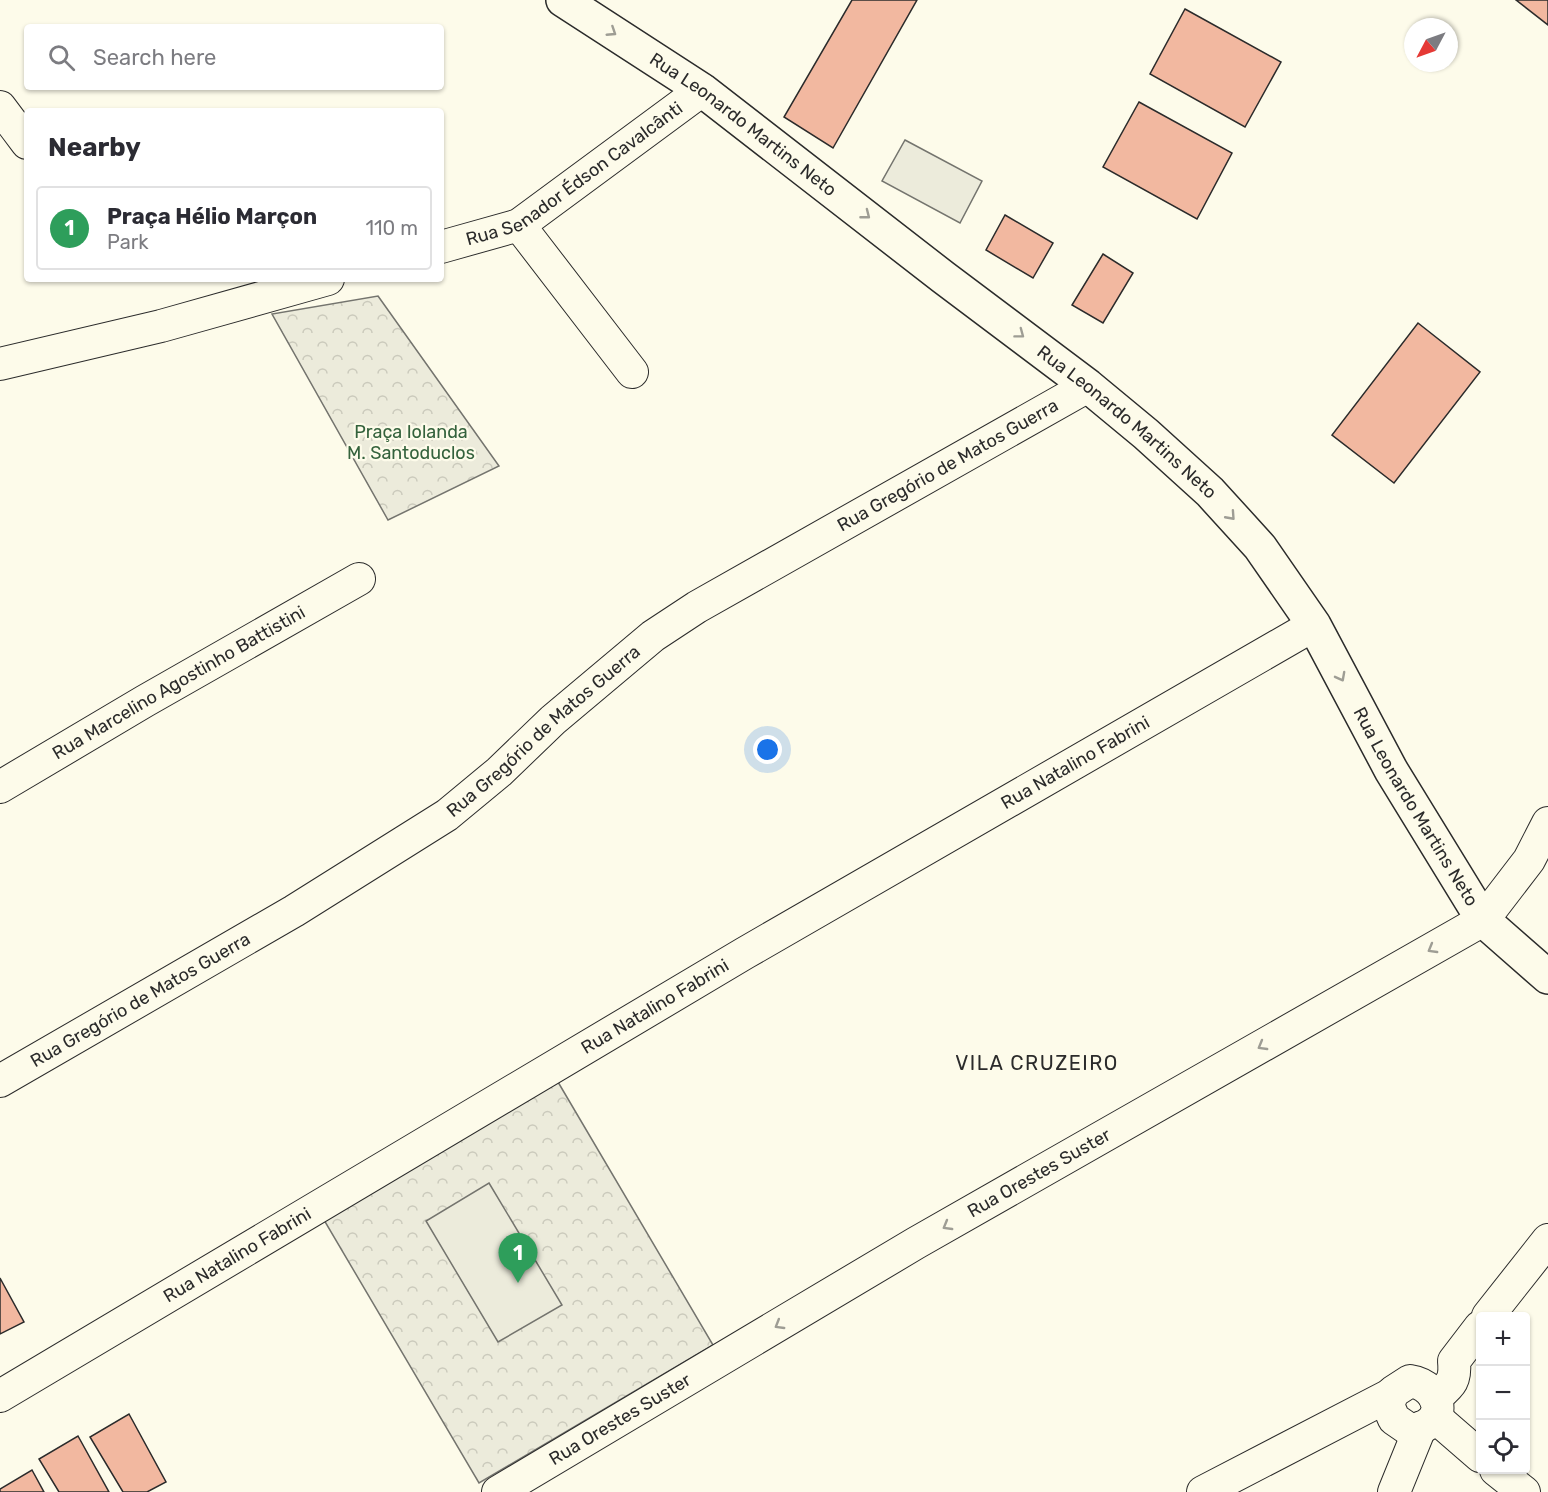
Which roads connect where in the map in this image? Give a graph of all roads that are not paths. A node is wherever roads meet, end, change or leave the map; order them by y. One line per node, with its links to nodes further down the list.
1 (563, 0): 2 (street, Rua Leonardo Martins Neto, one-way to 2)
2 (702, 90): 5 (street, Rua Senador Édson Cavalcânti); 10 (street, Rua Leonardo Martins Neto, one-way to 10)
3 (0, 107): 4 (street)
4 (24, 139)
5 (519, 225): 6 (street, Rua Senador Édson Cavalcânti); 9 (street)
6 (444, 246)
7 (317, 282): 8 (street)
8 (0, 364)
9 (632, 372)
10 (1088, 386): 12 (street, Rua Leonardo Martins Neto, one-way to 12); 17 (street, Rua Gregório de Matos Guerra)
11 (359, 579): 13 (street, Rua Marcelino Agostinho Battistini)
12 (1314, 625): 15 (street, Rua Leonardo Martins Neto, one-way to 15); 21 (street, Rua Natalino Fabrini)
13 (0, 787)
14 (1548, 823): 15 (street, Rua Orestes Suster)
15 (1483, 920): 16 (street, Rua Leonardo Martins Neto); 25 (street, Rua Orestes Suster, one-way to 25)
16 (1548, 977)
17 (0, 1082)
18 (1548, 1240): 19 (street)
19 (1492, 1312)
20 (1476, 1332): 22 (street)
21 (0, 1396)
22 (1420, 1404): 23 (street); 26 (street); 27 (street)
23 (1476, 1453)
24 (1501, 1474): 28 (street)
25 (498, 1492)
26 (1203, 1492)
27 (1394, 1492)
28 (1524, 1492)

